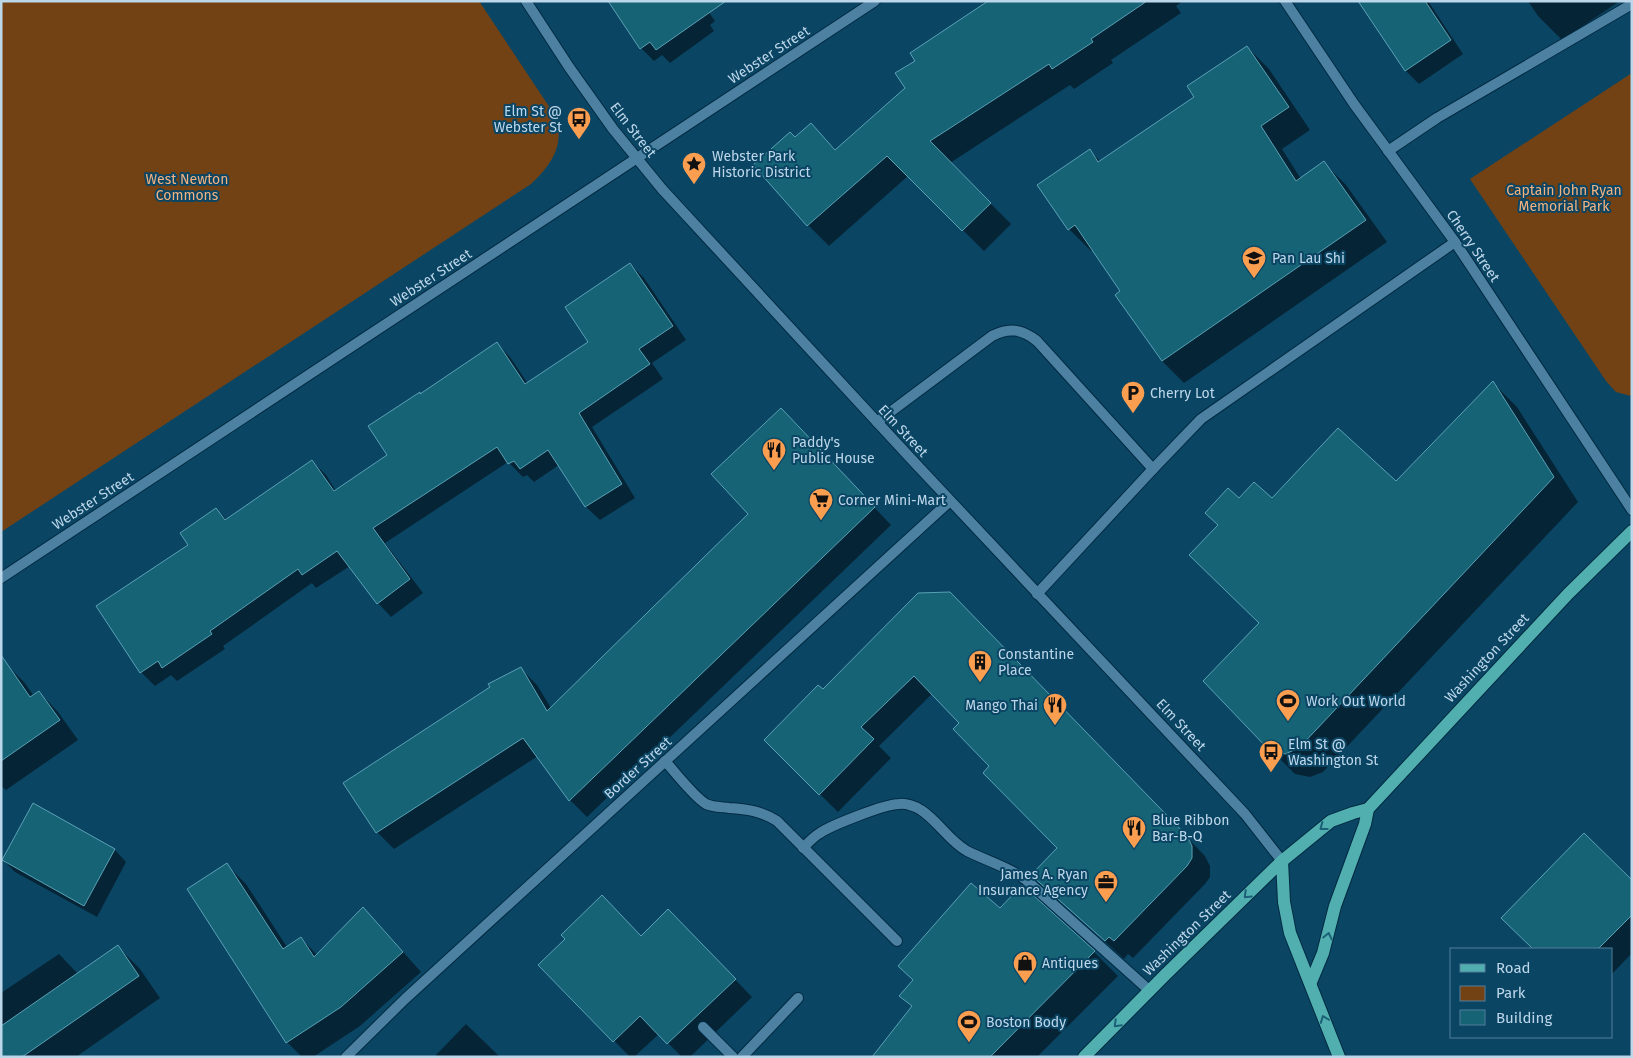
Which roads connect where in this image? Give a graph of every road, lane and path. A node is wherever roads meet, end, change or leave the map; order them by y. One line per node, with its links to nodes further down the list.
1 (526, 1): 6 (street, Elm Street)
2 (875, 1): 6 (street, Webster Street)
3 (1285, 1): 5 (street, Cherry Street)
4 (1632, 4): 5 (street)
5 (1388, 151): 7 (street, Cherry Street)
6 (636, 158): 8 (street, Elm Street); 13 (street, Webster Street)
7 (1454, 242): 9 (street); 11 (street, Cherry Street)
8 (876, 422): 9 (street); 10 (street, Elm Street)
9 (1153, 469): 14 (street)
10 (950, 501): 14 (street, Elm Street); 15 (street, Border Street)
11 (1632, 510)
12 (1632, 531): 16 (main road, Washington Street)
13 (1, 578)
14 (1037, 594): 18 (street, Elm Street)
15 (665, 761): 17 (street); 24 (street, Border Street)
16 (1368, 809): 18 (main road, Washington Street, one-way to 18); 20 (main road, Washington Street, one-way to 16)
17 (803, 848): 19 (street); 21 (street)
18 (1282, 861): 20 (main road); 21 (main road, Washington Street, one-way to 21)
19 (897, 941)
20 (1311, 982): 28 (main road, one-way to 20)
21 (1150, 991): 27 (main road, Washington Street, one-way to 27)
22 (798, 998): 26 (street)
23 (703, 1027): 25 (street)
24 (346, 1057)
25 (733, 1057)
26 (742, 1057)
27 (1084, 1057)
28 (1339, 1057)

